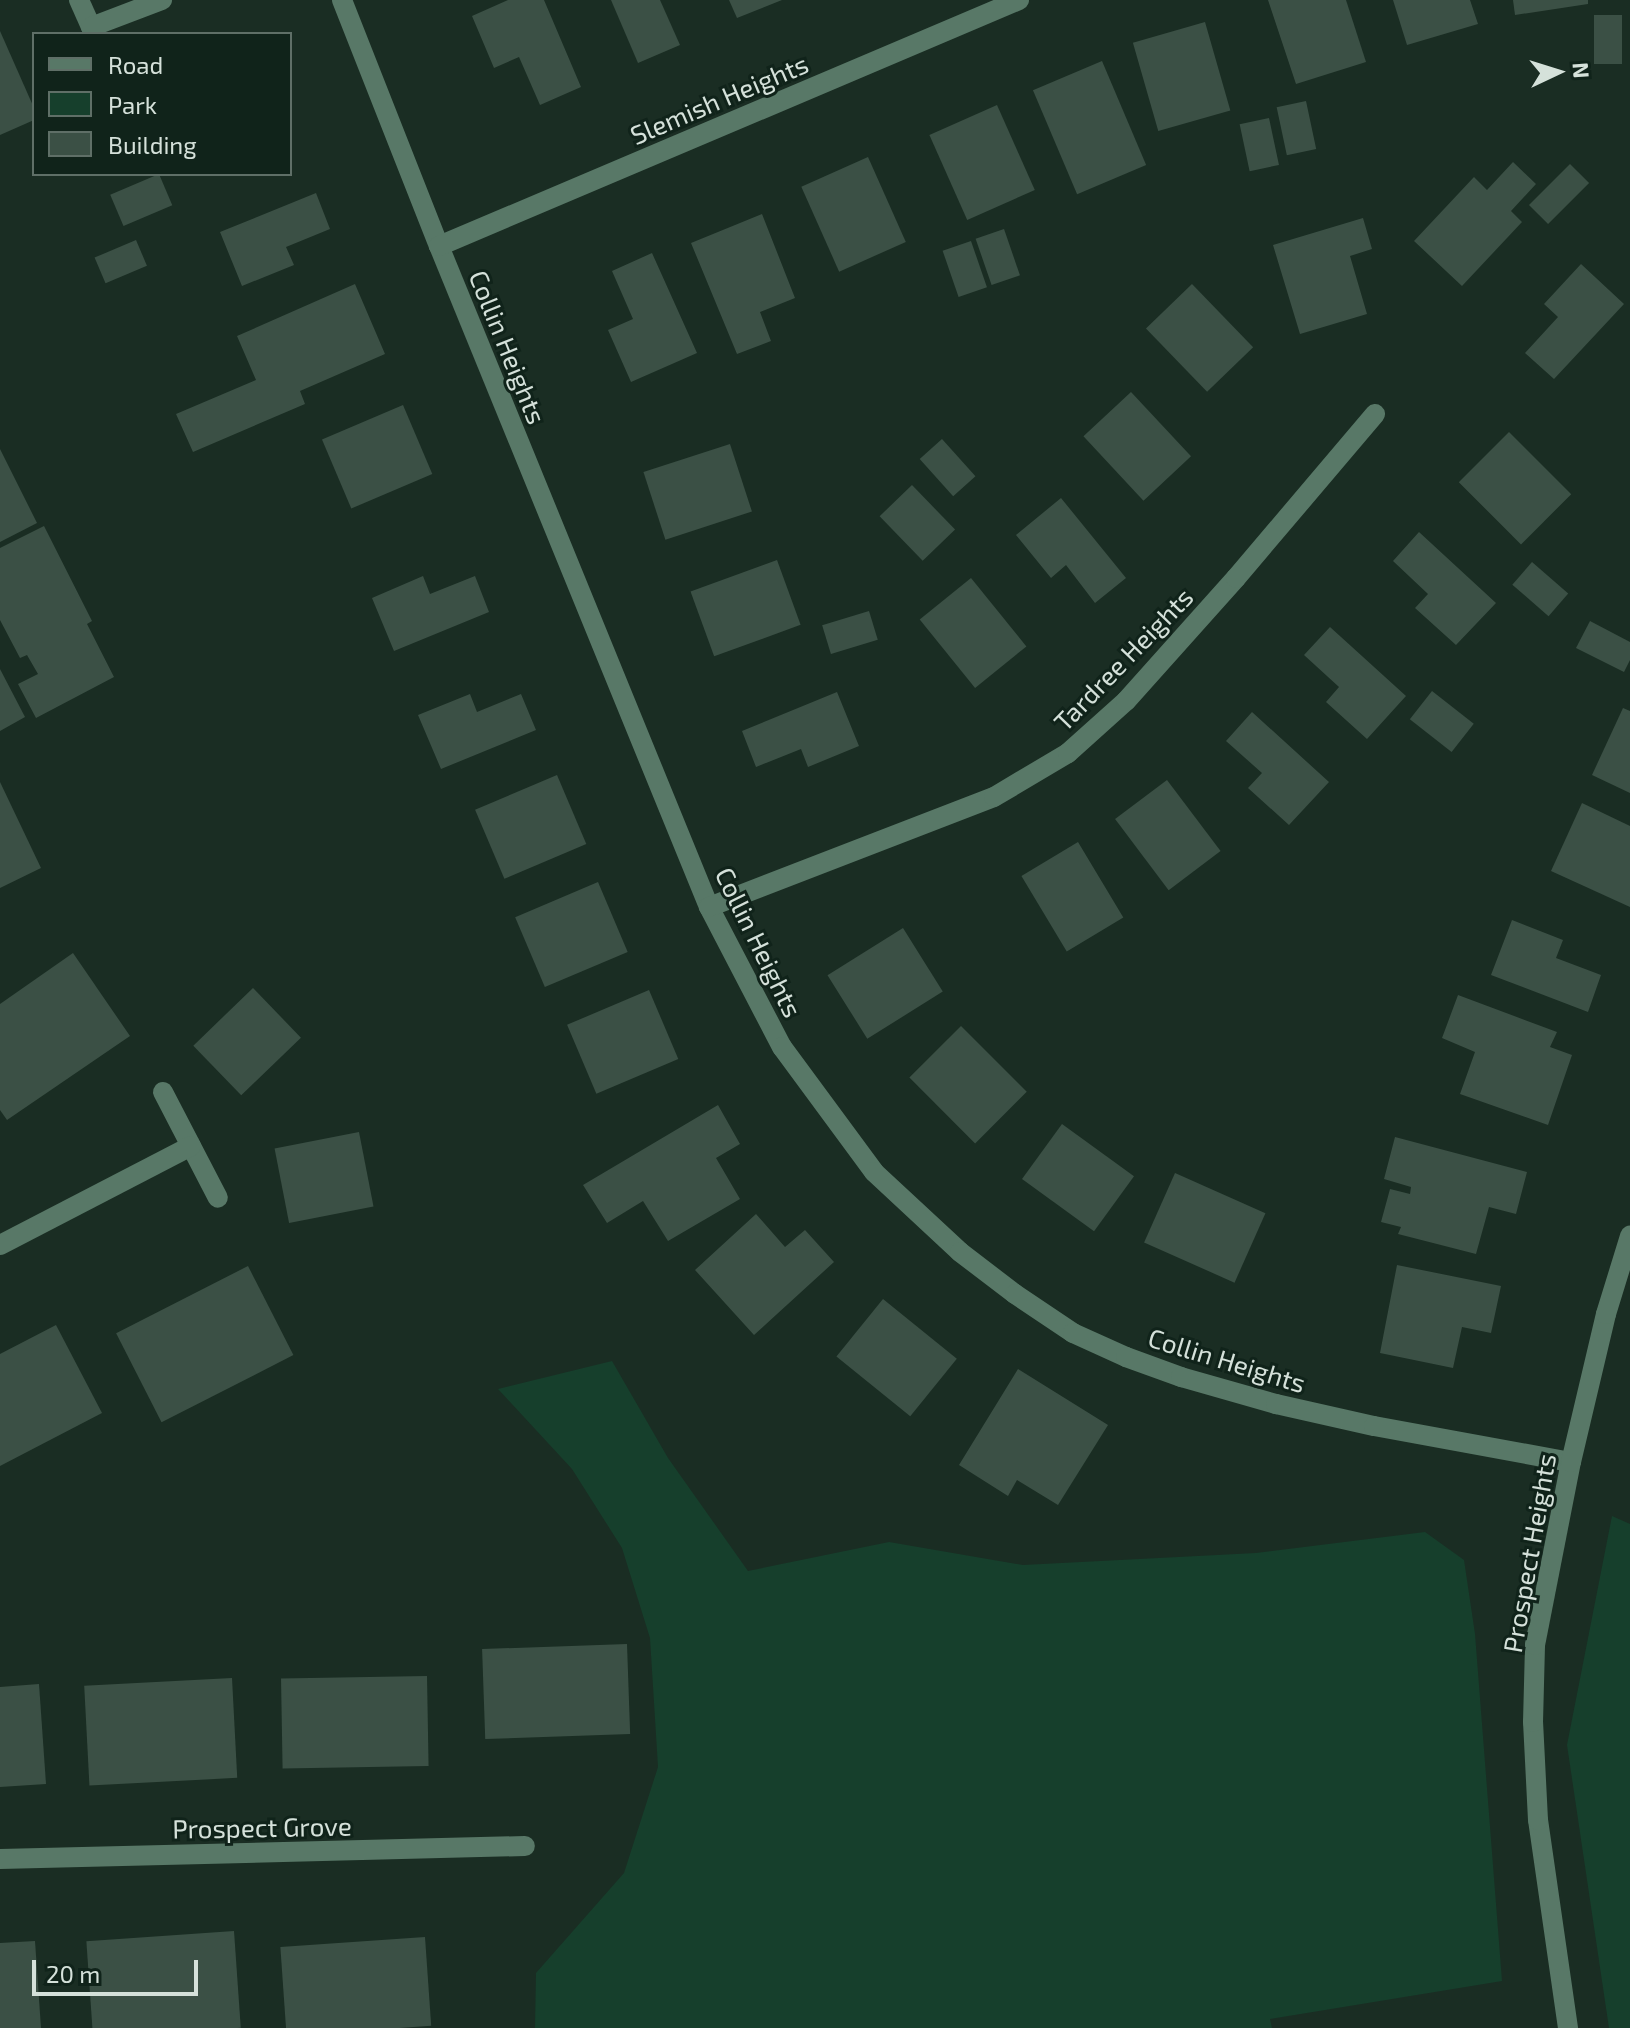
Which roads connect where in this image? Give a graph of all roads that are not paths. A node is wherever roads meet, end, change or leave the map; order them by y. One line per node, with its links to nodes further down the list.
1 (79, 0): 2 (street)
2 (162, 0)
3 (342, 0): 5 (street, Collin Heights)
4 (1019, 0): 5 (street, Slemish Heights)
5 (439, 246): 7 (street, Collin Heights)
6 (1375, 414): 7 (street, Tardree Heights)
7 (709, 907): 13 (street, Collin Heights)
8 (163, 1092): 9 (street)
9 (191, 1146): 10 (street); 12 (street)
10 (218, 1198)
11 (1630, 1236): 13 (street, Prospect Heights)
12 (0, 1245)
13 (1571, 1462): 16 (street, Prospect Heights)
14 (525, 1846): 15 (street, Prospect Grove)
15 (0, 1859)
16 (1568, 2028)

